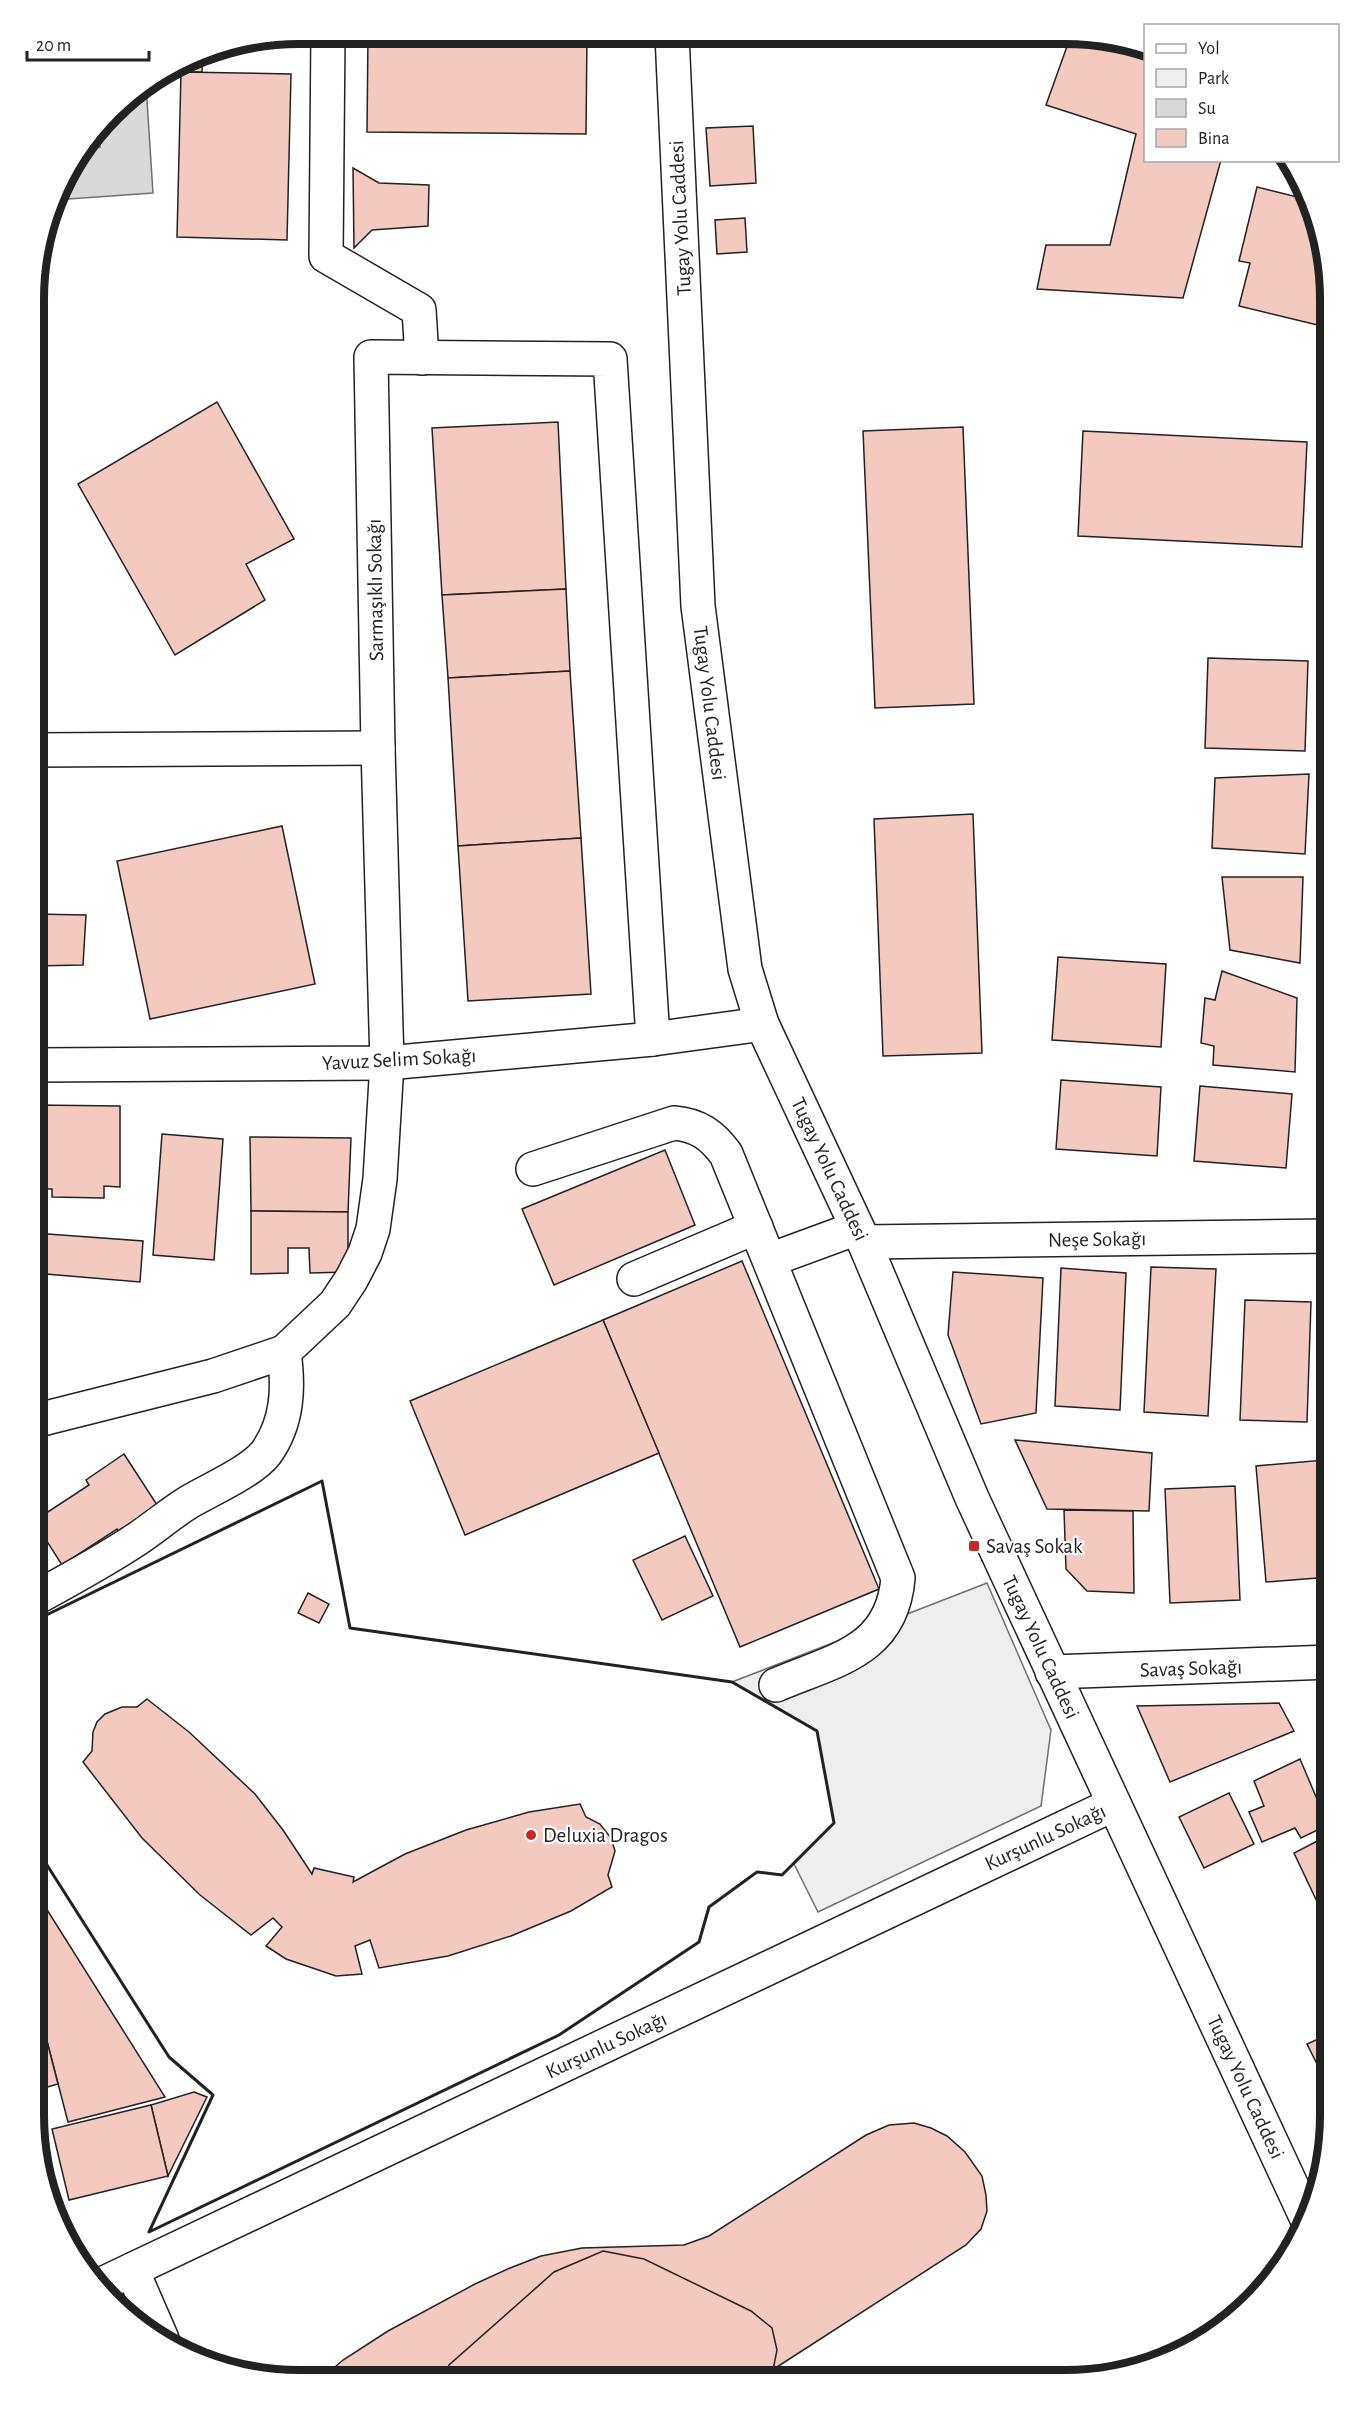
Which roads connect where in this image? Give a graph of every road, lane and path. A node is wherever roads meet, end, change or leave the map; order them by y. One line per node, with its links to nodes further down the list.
1 (328, 44): 3 (street)
2 (672, 44): 6 (street, Tugay Yolu Caddesi)
3 (422, 358): 4 (street, Sarmaşıklı Sokağı); 7 (street, Sarmaşıklı Sokağı)
4 (378, 748): 5 (street); 8 (street, Sarmaşıklı Sokağı)
5 (44, 750)
6 (762, 1024): 7 (street, Yavuz Selim Sokağı); 12 (street, Tugay Yolu Caddesi)
7 (653, 1039): 8 (street, Yavuz Selim Sokağı)
8 (387, 1063): 9 (street, Yavuz Selim Sokağı); 16 (street, Sarmaşıklı Sokağı)
9 (44, 1065)
10 (533, 1169): 11 (street)
11 (756, 1227): 14 (street); 15 (street)
12 (861, 1235): 13 (street, Neşe Sokağı); 14 (street, Neşe Sokağı); 20 (street, Tugay Yolu Caddesi)
13 (1320, 1236)
14 (770, 1260): 21 (street)
15 (634, 1279)
16 (284, 1352): 17 (street); 18 (street)
17 (44, 1418)
18 (44, 1593)
19 (1320, 1662): 20 (street, Savaş Sokağı)
20 (1052, 1672): 22 (street, Tugay Yolu Caddesi)
21 (776, 1685)
22 (1114, 1804): 23 (street, Tugay Yolu Caddesi); 24 (street, Kurşunlu Sokağı)
23 (1302, 2208)
24 (132, 2270): 25 (street, Kurşunlu Sokağı); 26 (street)
25 (106, 2282)
26 (157, 2327)

